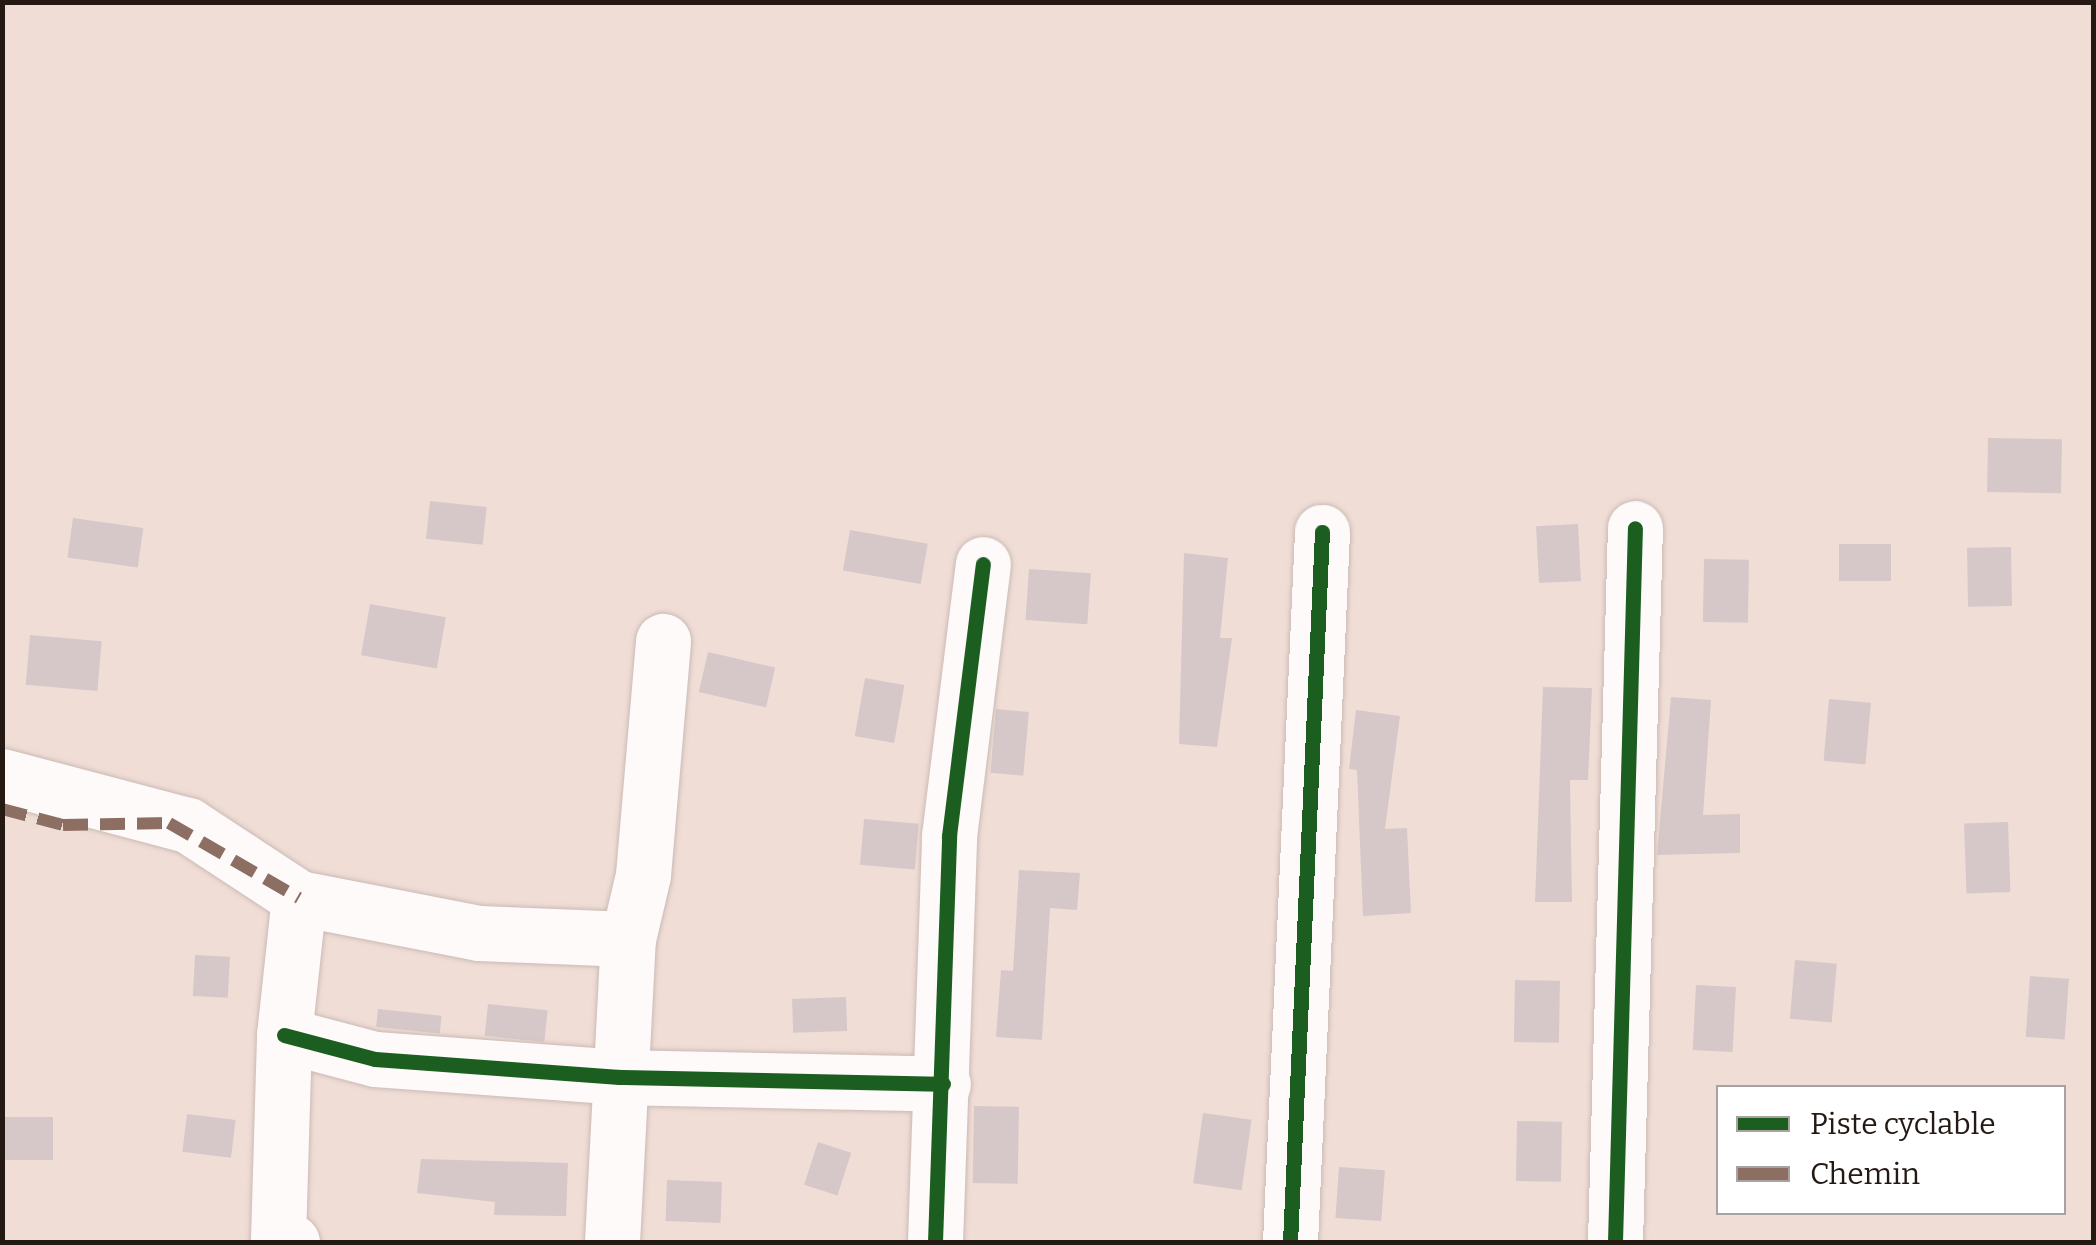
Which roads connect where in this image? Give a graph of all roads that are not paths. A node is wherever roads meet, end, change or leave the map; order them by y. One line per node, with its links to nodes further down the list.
1 (1635, 528): 15 (street)
2 (1322, 532): 14 (street)
3 (983, 564): 10 (street)
4 (663, 642): 7 (street)
5 (2, 776): 6 (street)
6 (299, 898): 7 (street); 8 (street)
7 (628, 939): 9 (street)
8 (284, 1035): 9 (street); 11 (street)
9 (619, 1077): 10 (street); 12 (street)
10 (943, 1084): 13 (street)
11 (292, 1242)
12 (612, 1242)
13 (935, 1242)
14 (1290, 1242)
15 (1615, 1242)

